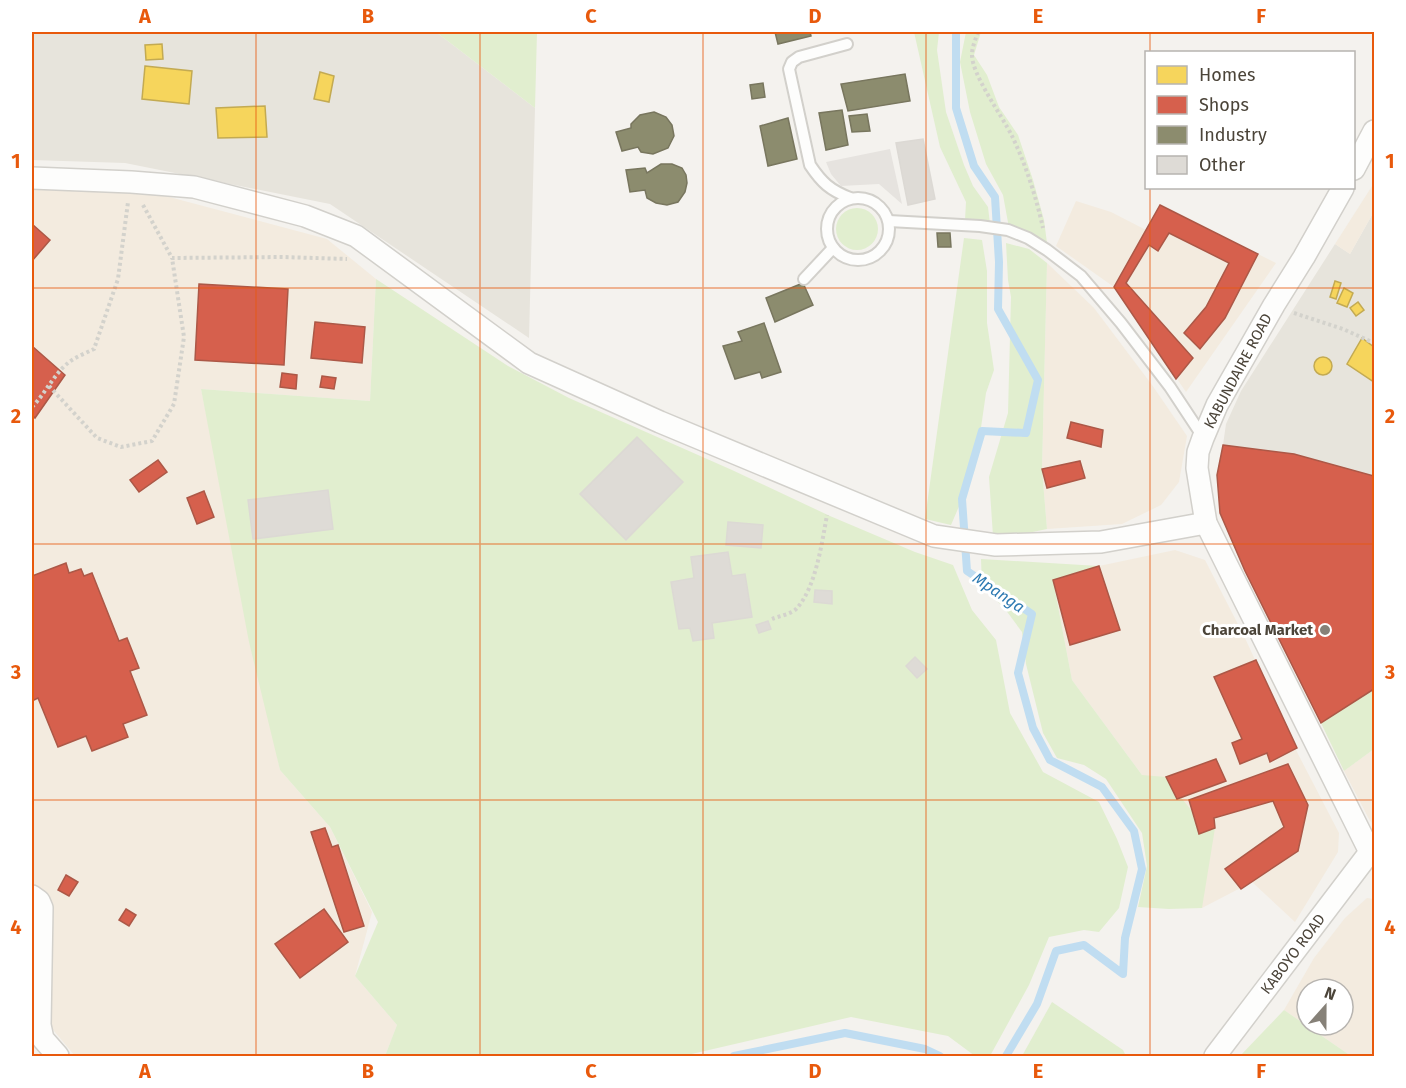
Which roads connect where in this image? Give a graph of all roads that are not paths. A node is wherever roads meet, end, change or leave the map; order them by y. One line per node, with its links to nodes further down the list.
1 (847, 44): 6 (lane)
2 (1374, 131): 3 (street)
3 (1355, 165)
4 (32, 178): 11 (street)
5 (1342, 189): 10 (street, KABUNDAIRE ROAD)
6 (850, 198): 7 (lane); 8 (lane)
7 (889, 221): 8 (lane); 10 (lane)
8 (833, 248): 9 (lane)
9 (804, 279)
10 (1203, 438): 11 (street, KABUNDAIRE ROAD)
11 (1206, 523): 12 (street, KABUNDAIRE ROAD)
12 (1372, 854): 15 (street, KABOYO ROAD)
13 (32, 896): 14 (street)
14 (58, 1056)
15 (1215, 1056)

